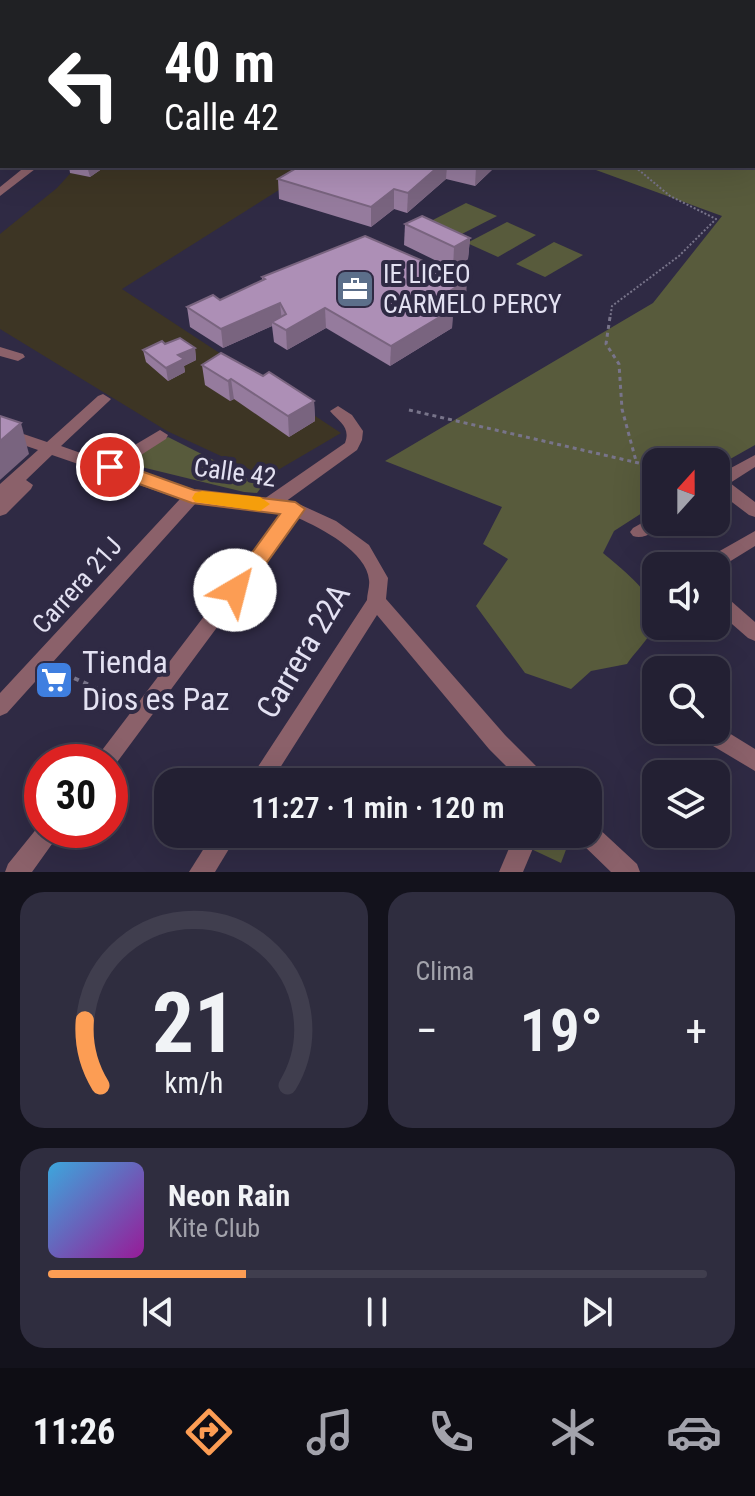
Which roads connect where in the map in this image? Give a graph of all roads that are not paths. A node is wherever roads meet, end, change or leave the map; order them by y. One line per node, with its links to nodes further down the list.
1 (31, 168): 2 (street)
2 (0, 193)
3 (0, 351): 4 (street)
4 (18, 357)
5 (103, 399): 9 (street)
6 (338, 411): 16 (street)
7 (0, 431): 9 (street, Calle 42)
8 (160, 435): 11 (street)
9 (52, 449): 11 (street, Calle 42); 14 (street); 18 (street)
10 (755, 460): 12 (street)
11 (110, 467): 15 (street, Calle 42)
12 (730, 476)
13 (730, 493): 19 (street)
14 (0, 494)
15 (192, 497): 16 (street, Calle 42); 28 (street, Carrera 21J)
16 (268, 505): 17 (street, Calle 42)
17 (295, 509): 23 (street, Calle 42); 29 (street)
18 (0, 510)
19 (755, 511)
20 (642, 530): 21 (street)
21 (639, 532)
22 (755, 537): 24 (street)
23 (363, 550): 25 (street, Carrera 22A)
24 (730, 553)
25 (376, 601): 32 (street, Carrera 22A); 33 (street)
26 (730, 611): 27 (street)
27 (755, 633)
28 (0, 707)
29 (119, 744)
30 (728, 744): 31 (street)
31 (755, 761)
32 (268, 768)
33 (523, 768)
34 (602, 847): 41 (street)
35 (36, 848): 38 (street)
36 (217, 848): 39 (street)
37 (521, 848): 40 (street)
38 (17, 872)
39 (201, 872)
40 (511, 872)
41 (628, 872)

